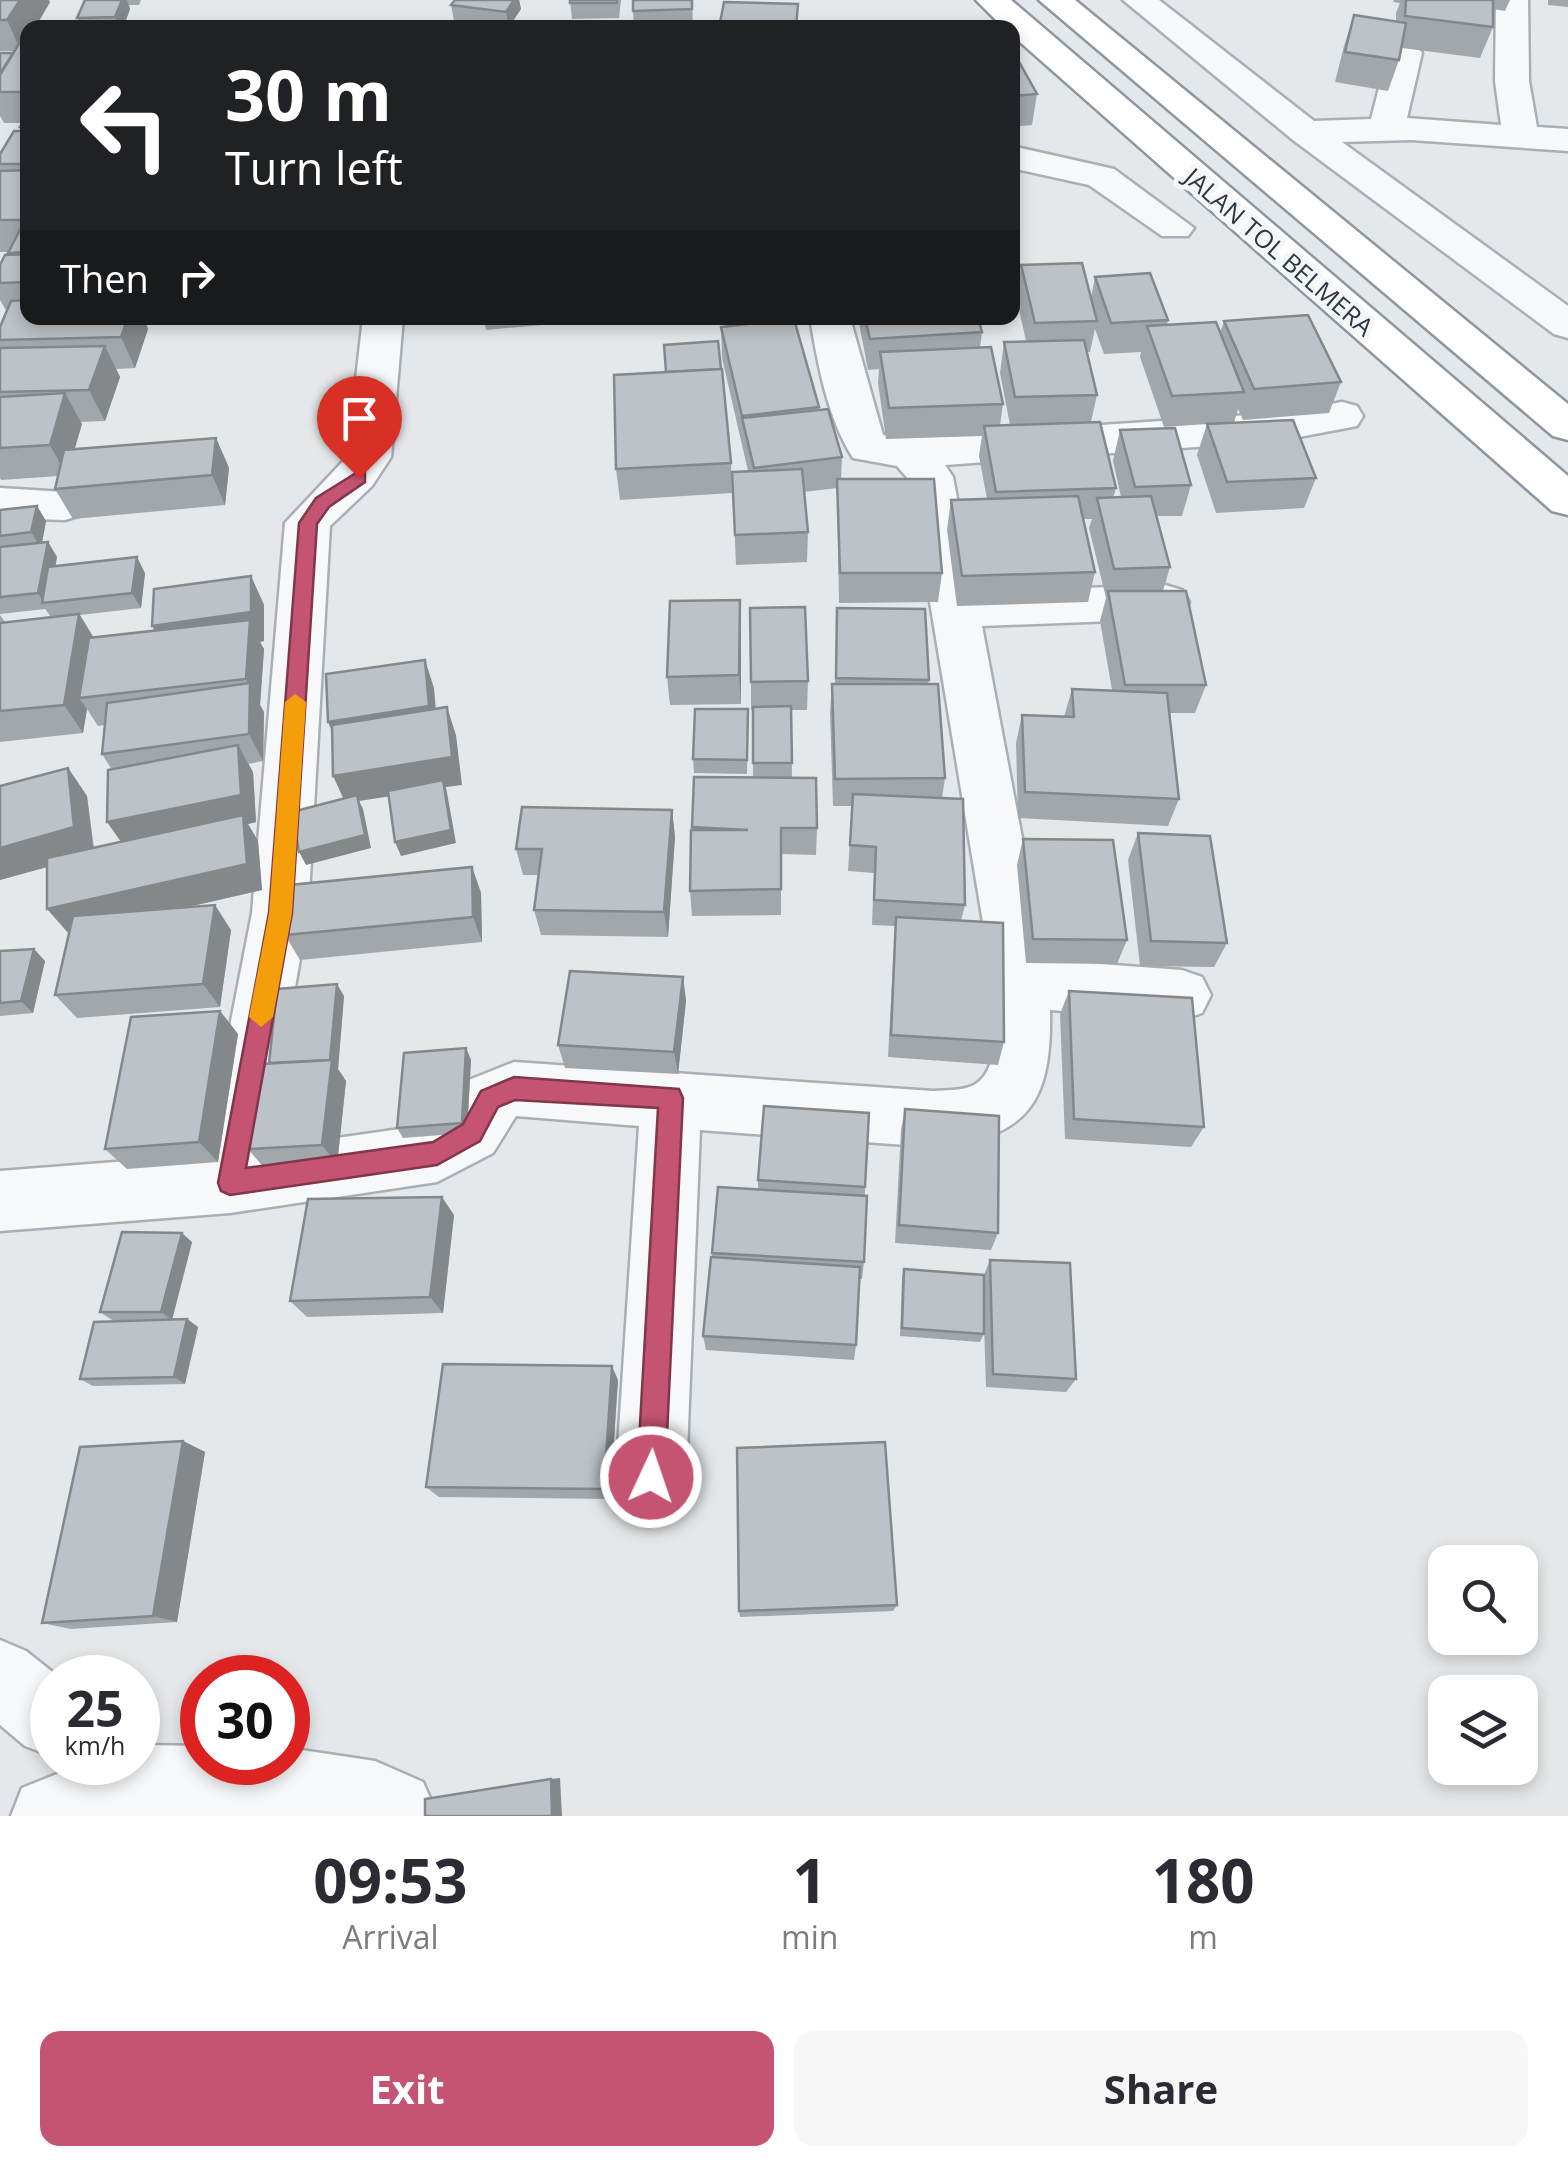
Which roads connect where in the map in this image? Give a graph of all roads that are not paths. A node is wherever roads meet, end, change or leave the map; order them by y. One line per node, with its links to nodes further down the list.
1 (992, 0): 5 (highway, JALAN TOL BELMERA)
2 (1055, 0): 20 (highway, JALAN TOL BELMERA)
3 (1139, 0): 9 (street)
4 (1512, 0): 10 (street)
5 (1015, 20)
6 (1020, 24): 22 (highway, JALAN TOL BELMERA)
7 (1405, 53): 8 (street)
8 (1386, 128): 9 (street); 10 (street)
9 (1306, 132): 18 (street)
10 (1521, 136): 11 (street)
11 (1568, 140)
12 (1020, 158): 13 (street)
13 (1101, 177): 14 (street); 15 (street)
14 (1020, 191)
15 (1175, 228)
16 (382, 325): 30 (street)
17 (832, 325): 21 (street)
18 (1568, 326)
19 (1342, 416): 21 (street)
20 (1568, 426)
21 (910, 453): 26 (street)
22 (1568, 500)
23 (0, 503): 24 (street)
24 (64, 504)
25 (1165, 602): 26 (street)
26 (952, 610): 27 (street)
27 (1021, 983): 28 (street); 29 (street)
28 (1182, 995)
29 (671, 1098): 30 (street); 32 (street)
30 (230, 1183): 31 (street)
31 (0, 1200)
32 (651, 1477)
33 (0, 1677): 34 (street)
34 (30, 1701)
35 (160, 1776): 38 (street)
36 (101, 1785): 37 (street)
37 (50, 1816)
38 (399, 1816)

